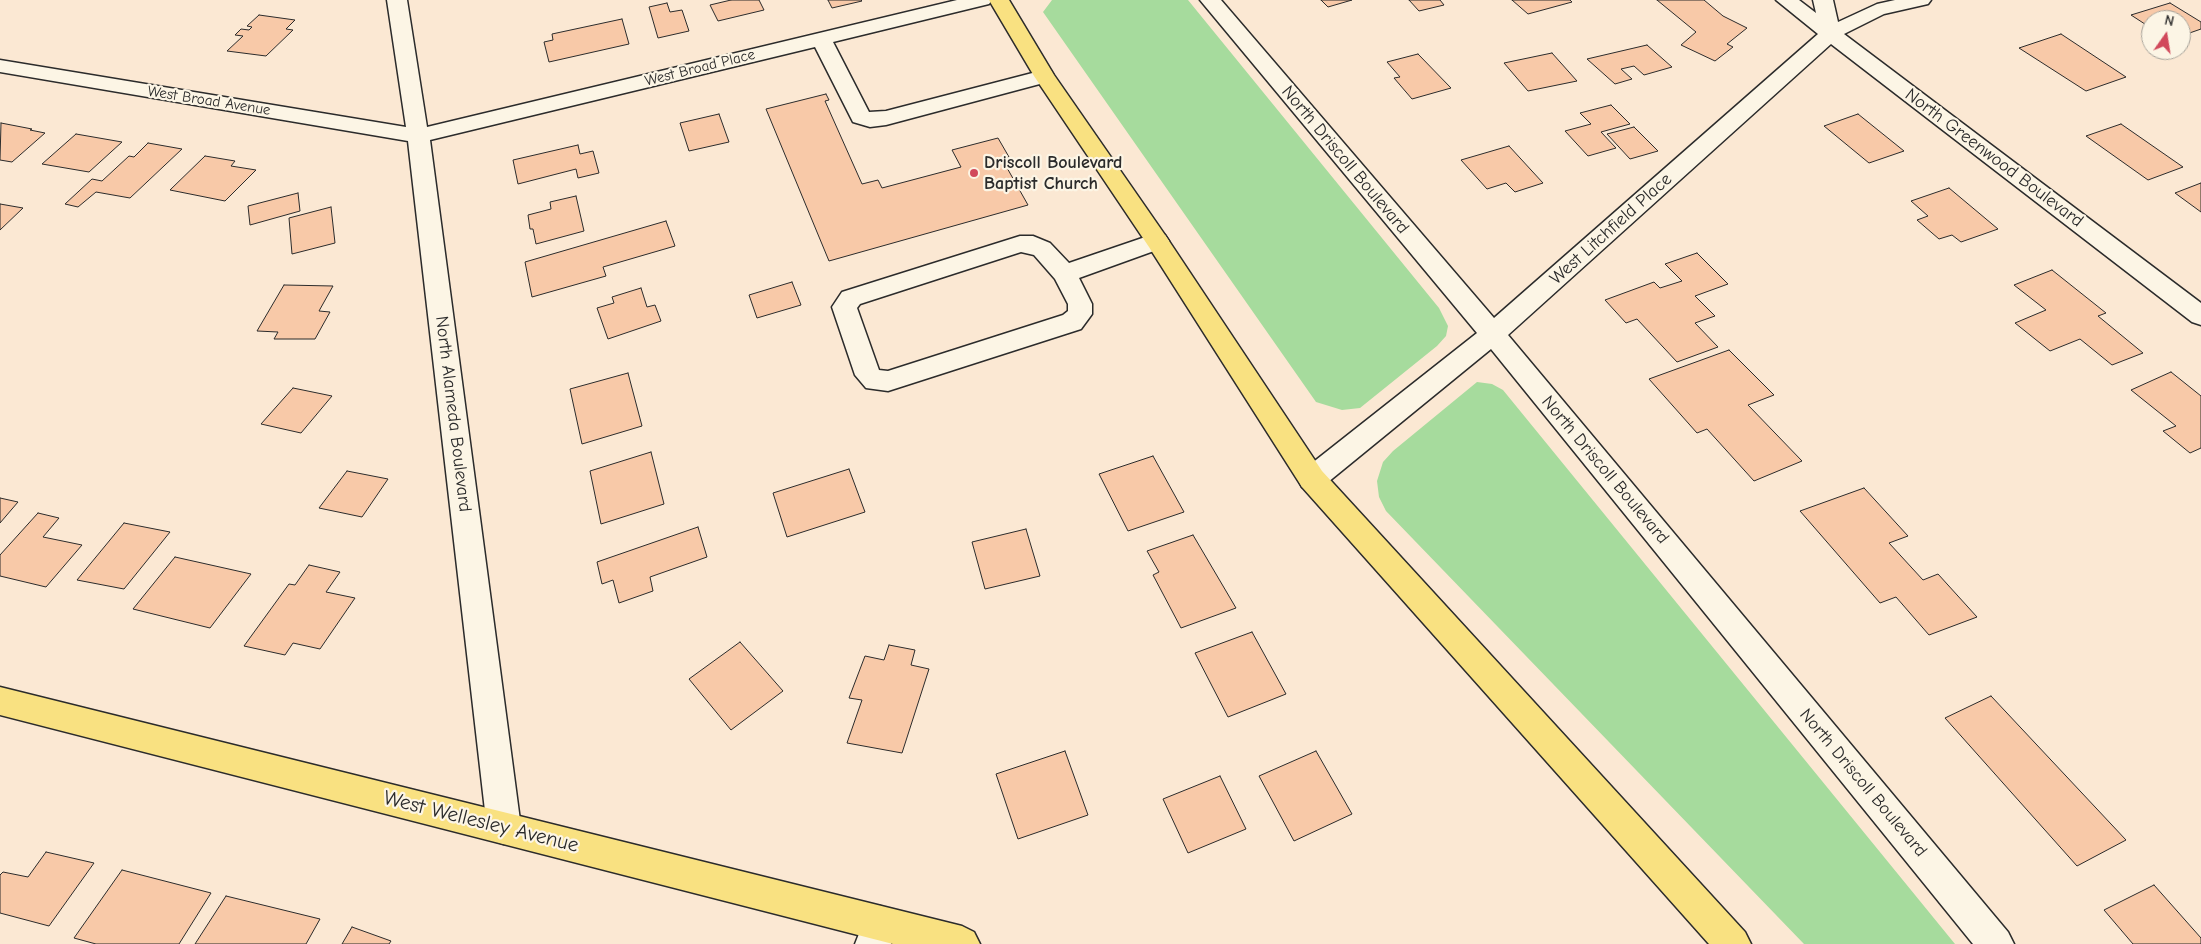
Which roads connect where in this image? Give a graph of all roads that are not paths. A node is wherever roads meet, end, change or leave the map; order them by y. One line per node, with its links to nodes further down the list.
1 (397, 0): 12 (street, North Alameda Boulevard)
2 (982, 0): 9 (street, West Broad Place)
3 (999, 0): 11 (main road)
4 (1210, 0): 16 (street, North Driscoll Boulevard)
5 (1786, 0): 8 (street, North Greenwood Boulevard)
6 (1823, 0): 8 (street)
7 (1920, 0): 8 (street, West Litchfield Place)
8 (1831, 33): 15 (street, North Greenwood Boulevard); 16 (street, West Litchfield Place)
9 (820, 39): 11 (street); 12 (street, West Broad Place)
10 (0, 66): 12 (street, West Broad Avenue)
11 (1044, 76): 13 (main road)
12 (418, 136): 19 (street, North Alameda Boulevard)
13 (1157, 241): 14 (street); 17 (main road)
14 (1065, 274): 14 (street)
15 (2201, 316)
16 (1493, 334): 17 (street, West Litchfield Place); 23 (street, North Driscoll Boulevard)
17 (1312, 479): 22 (main road)
18 (0, 701): 19 (main road, West Wellesley Avenue)
19 (504, 828): 20 (main road, West Wellesley Avenue)
20 (876, 934): 21 (main road, West Wellesley Avenue)
21 (962, 944)
22 (1733, 944)
23 (1996, 944)

